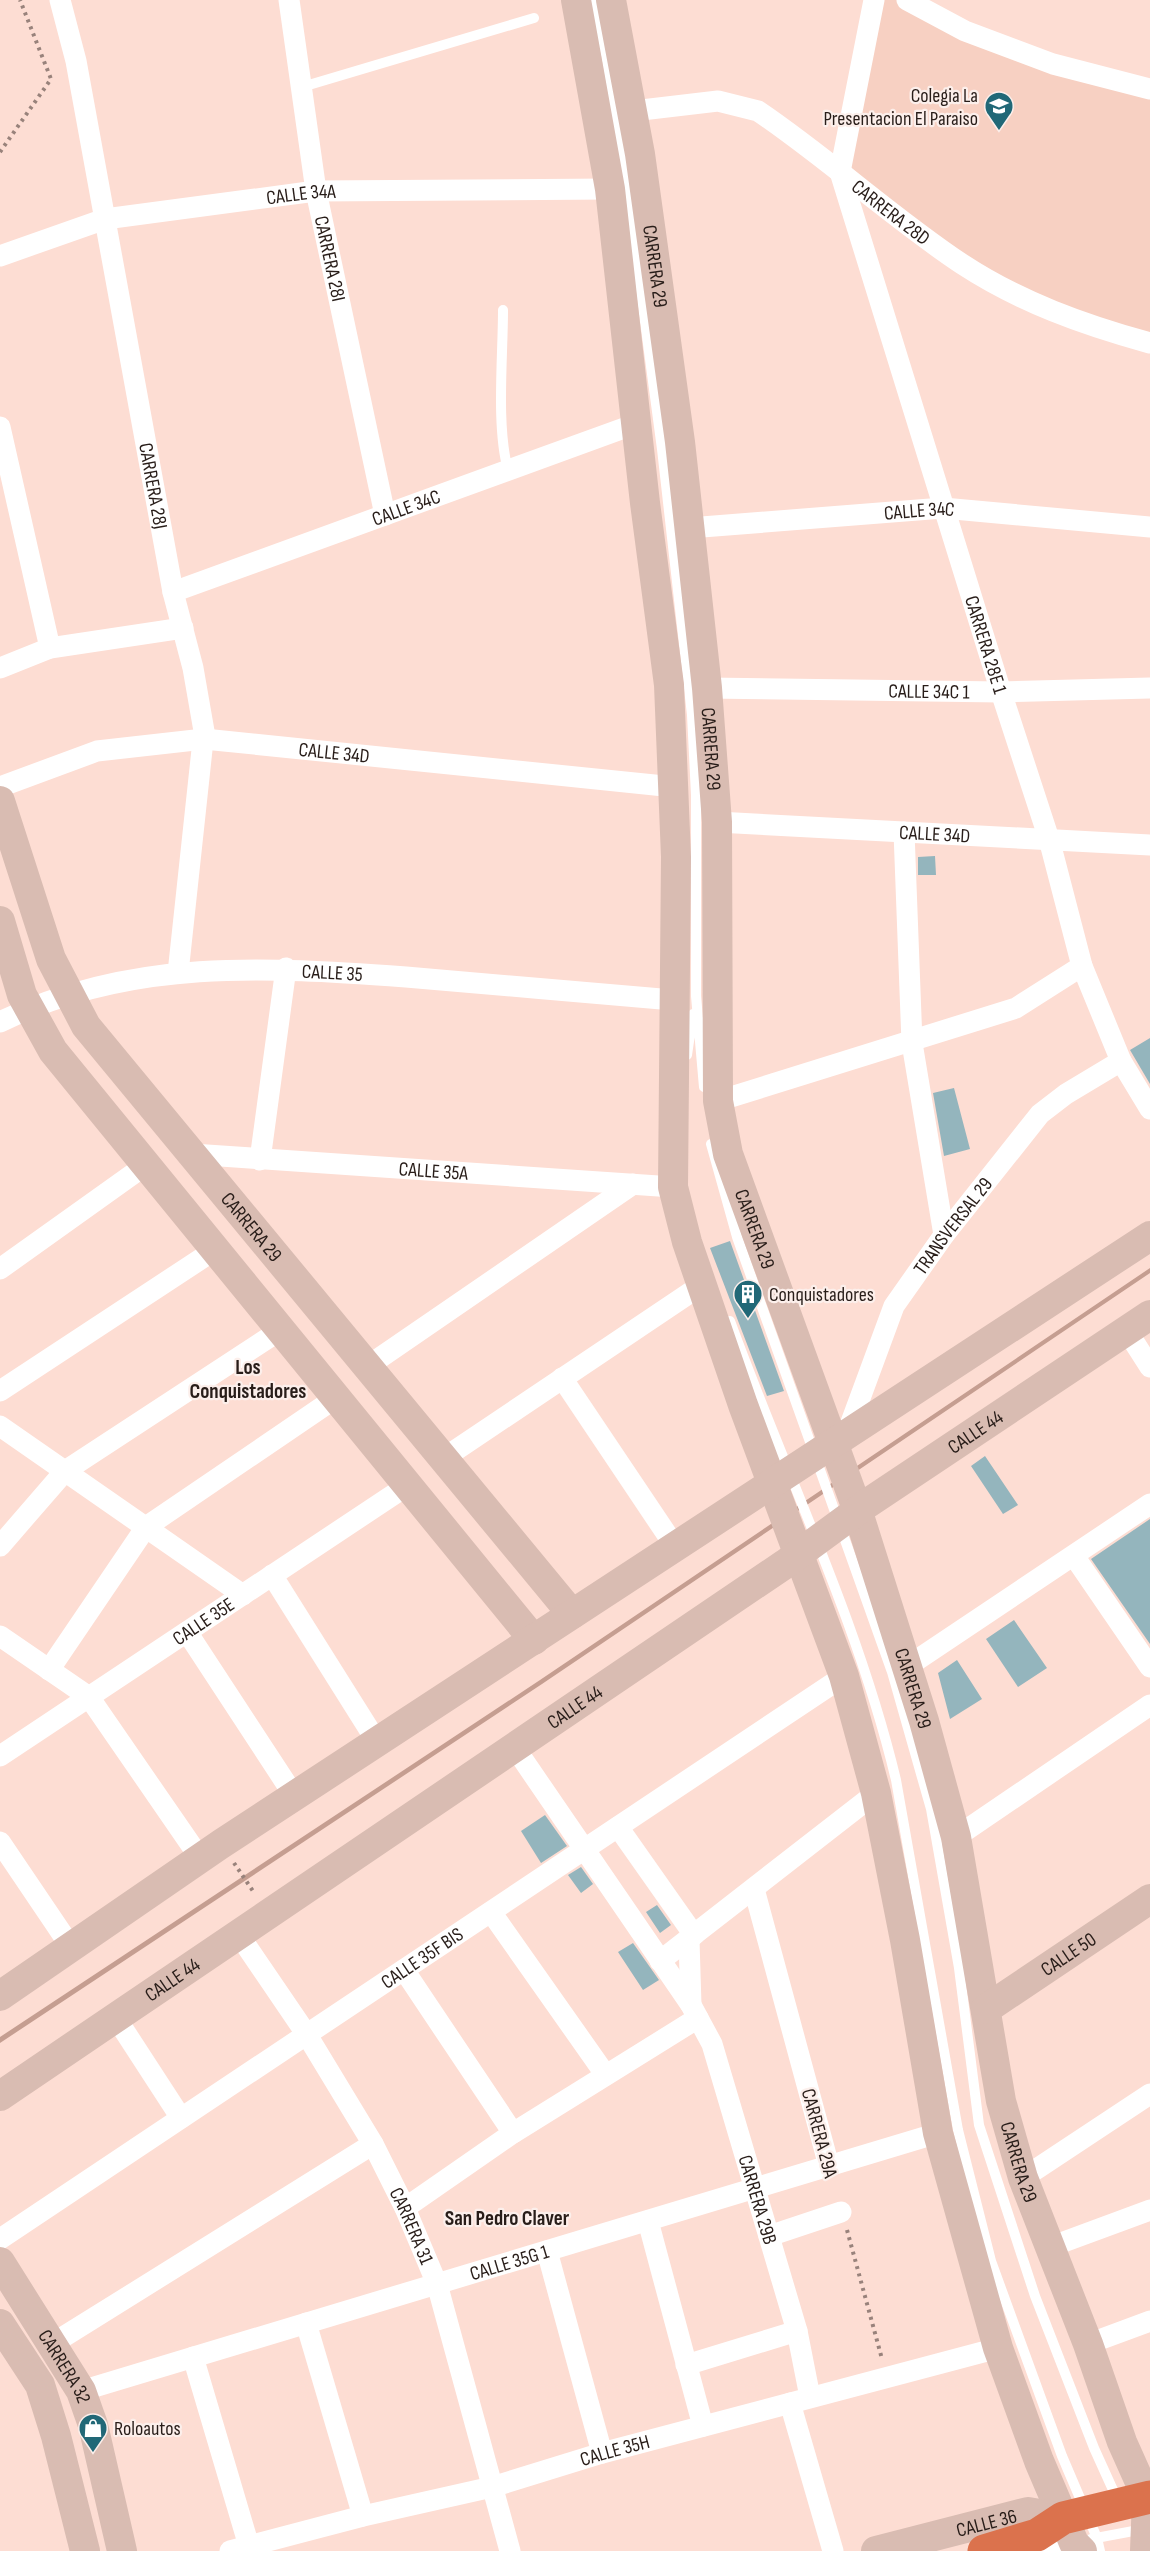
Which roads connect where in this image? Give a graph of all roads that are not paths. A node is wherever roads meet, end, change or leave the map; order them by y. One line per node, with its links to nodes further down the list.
1 (60, 0): 15 (street, CARRERA 28J)
2 (289, 0): 9 (street, CARRERA 28I)
3 (576, 0): 13 (main road, CARRERA 29)
4 (594, 0): 49 (lane)
5 (611, 0): 11 (main road, CARRERA 29)
6 (874, 0): 12 (street)
7 (907, 0): 10 (street)
8 (534, 18): 9 (lane)
9 (302, 87): 14 (street, CARRERA 28I)
10 (1150, 89)
11 (633, 111): 12 (street, CARRERA 28D); 26 (main road, CARRERA 29)
12 (840, 172): 18 (street, CARRERA 28D); 23 (street, CARRERA 28E 1)
13 (610, 189): 14 (street, CALLE 34A); 19 (main road, CARRERA 29)
14 (316, 191): 15 (street, CALLE 34A); 24 (street, CARRERA 28I)
15 (105, 219): 16 (street, CALLE 34A); 27 (street, CARRERA 28J)
16 (0, 256)
17 (503, 310): 22 (lane)
18 (1150, 343)
19 (638, 423): 22 (street, CALLE 34C); 36 (main road, CARRERA 29)
20 (0, 427): 21 (street)
21 (5, 462): 29 (street)
22 (508, 470): 24 (street, CALLE 34C)
23 (943, 508): 25 (street, CALLE 34C); 26 (street, CALLE 34C); 33 (street, CARRERA 28E 1)
24 (385, 515): 27 (street, CALLE 34C)
25 (1150, 527)
26 (689, 528): 31 (main road, CARRERA 29)
27 (173, 592): 28 (street, CARRERA 28J)
28 (183, 628): 29 (street); 34 (street, CARRERA 28J)
29 (50, 648): 30 (street)
30 (0, 668)
31 (707, 688): 33 (street, CALLE 34C 1); 38 (main road, CARRERA 29)
32 (1150, 688): 33 (street, CALLE 34C 1)
33 (1001, 692): 40 (street, CARRERA 28E 1)
34 (204, 739): 35 (street, CALLE 34D); 36 (street, CALLE 34D); 47 (street, CARRERA 28J)
35 (0, 787)
36 (674, 787): 49 (main road, CARRERA 29)
37 (0, 801): 43 (main road, CARRERA 29)
38 (717, 822): 39 (street, CALLE 34D); 57 (main road, CARRERA 29)
39 (904, 832): 40 (street, CALLE 34D); 53 (street)
40 (1049, 839): 41 (street, CALLE 34D); 44 (street, CARRERA 28E 1)
41 (1150, 845)
42 (0, 921): 46 (main road)
43 (51, 959): 46 (main road); 48 (main road, CARRERA 29)
44 (1082, 966): 53 (street); 55 (street, CARRERA 28E 1)
45 (286, 968): 47 (street, CALLE 35); 49 (street, CALLE 35); 60 (street)
46 (15, 973): 50 (main road)
47 (178, 973): 48 (street, CALLE 35)
48 (69, 994): 50 (street, CALLE 35); 52 (main road, CARRERA 29)
49 (684, 998): 57 (lane); 63 (main road, CARRERA 29)
50 (28, 1009): 51 (street, CALLE 35); 54 (main road)
51 (0, 1022)
52 (86, 1026): 54 (main road); 59 (main road, CARRERA 29)
53 (912, 1043): 57 (street); 64 (street)
54 (53, 1051): 61 (main road)
55 (1120, 1060): 56 (street, CARRERA 28E 1); 64 (street, TRANSVERSAL 29)
56 (1146, 1095)
57 (711, 1097): 78 (main road, CARRERA 29)
58 (710, 1137): 78 (lane)
59 (192, 1154): 60 (street, CALLE 35A); 72 (main road, CARRERA 29)
60 (260, 1160): 62 (street, CALLE 35A)
61 (147, 1164): 66 (main road); 67 (street)
62 (633, 1184): 63 (street, CALLE 35A); 72 (street)
63 (684, 1191): 68 (main road, CARRERA 29)
64 (944, 1235): 78 (street, TRANSVERSAL 29)
65 (1150, 1236): 78 (main road)
66 (216, 1249): 71 (main road); 75 (street)
67 (0, 1269)
68 (703, 1284): 74 (street); 81 (main road, CARRERA 29)
69 (726, 1310): 81 (lane)
70 (1138, 1323): 73 (street); 85 (main road, CALLE 44)
71 (282, 1329): 76 (main road); 80 (street)
72 (368, 1366): 79 (main road, CARRERA 29)
73 (1150, 1367)
74 (562, 1378): 79 (street); 86 (street)
75 (0, 1391)
76 (337, 1397): 82 (main road); 84 (street)
77 (0, 1426): 80 (street)
78 (830, 1450): 81 (main road); 85 (main road, CARRERA 29)
79 (444, 1458): 90 (main road, CARRERA 29)
80 (65, 1471): 84 (street); 87 (street)
81 (781, 1480): 85 (main road, CARRERA 29); 86 (main road)
82 (408, 1485): 89 (street, CALLE 35E); 92 (main road)
83 (1150, 1504): 88 (street)
84 (146, 1527): 91 (street); 99 (street)
85 (826, 1528): 97 (main road, CARRERA 29); 100 (main road, CARRERA 29); 104 (main road, CALLE 44); 162 (lane); 163 (lane)
86 (674, 1545): 93 (main road)
87 (0, 1546)
88 (1074, 1556): 97 (street); 98 (street)
89 (272, 1575): 91 (street, CALLE 35E); 103 (street)
90 (542, 1578): 92 (main road); 93 (main road, CARRERA 29)
91 (243, 1595): 94 (street, CALLE 35E)
92 (505, 1604): 96 (main road)
93 (572, 1614): 96 (main road)
94 (187, 1632): 101 (street, CALLE 35E); 107 (street)
95 (0, 1636): 99 (street)
96 (534, 1640): 103 (main road)
97 (908, 1666): 109 (main road, CARRERA 29)
98 (1150, 1667)
99 (49, 1670): 101 (street)
100 (844, 1676): 106 (main road, CARRERA 29); 108 (street, CALLE 35F BIS)
101 (89, 1697): 105 (street, CALLE 35E); 112 (street)
102 (1150, 1705): 109 (street)
103 (377, 1742): 107 (main road)
104 (515, 1748): 111 (street, CARRERA 29B); 116 (main road, CALLE 44)
105 (0, 1756)
106 (876, 1793): 113 (street); 131 (main road, CARRERA 29)
107 (295, 1797): 112 (main road)
108 (618, 1827): 111 (street, CALLE 35F BIS); 117 (street)
109 (956, 1837): 122 (main road, CARRERA 29)
110 (0, 1842): 118 (street)
111 (584, 1850): 115 (street, CALLE 35F BIS); 119 (street, CARRERA 29B)
112 (200, 1858): 118 (main road)
113 (754, 1889): 117 (street); 133 (street, CARRERA 29A)
114 (1150, 1899): 122 (main road, CALLE 50)
115 (491, 1912): 120 (street, CALLE 35F BIS); 126 (street)
116 (239, 1935): 124 (main road, CALLE 44); 125 (street, CARRERA 31)
117 (691, 1937): 119 (street); 123 (street, CARRERA 29B)
118 (71, 1947): 121 (main road)
119 (660, 1961): 123 (street, CARRERA 29B)
120 (404, 1970): 125 (street, CALLE 35F BIS); 130 (street)
121 (0, 1996)
122 (986, 2008): 134 (main road, CARRERA 29)
123 (694, 2012): 126 (street); 135 (street, CARRERA 29B)
124 (116, 2018): 128 (main road, CALLE 44); 129 (street)
125 (307, 2035): 129 (street, CALLE 35F BIS); 132 (street, CARRERA 31)
126 (605, 2074): 130 (street)
127 (1150, 2094): 134 (street)
128 (0, 2096)
129 (181, 2118): 141 (street, CALLE 35F BIS)
130 (513, 2133): 136 (street)
131 (938, 2133): 133 (street, CALLE 35G 1); 152 (main road, CARRERA 29)
132 (373, 2144): 136 (street, CARRERA 31); 150 (street)
133 (829, 2166): 135 (street, CALLE 35G 1)
134 (1023, 2178): 142 (main road, CARRERA 29)
135 (753, 2189): 139 (street, CALLE 35G 1); 140 (street, CARRERA 29B)
136 (405, 2208): 145 (street, CARRERA 31)
137 (1150, 2210): 142 (street)
138 (841, 2212): 140 (street)
139 (648, 2221): 143 (street, CALLE 35G 1); 154 (street)
140 (768, 2236): 149 (street, CARRERA 29B)
141 (0, 2239)
142 (1050, 2247): 151 (main road, CARRERA 29)
143 (547, 2251): 145 (street, CALLE 35G 1); 159 (street)
144 (0, 2262): 150 (main road, CARRERA 32)
145 (437, 2284): 148 (street, CALLE 35G 1); 160 (street, CARRERA 31)
146 (1150, 2321): 151 (street)
147 (0, 2324): 165 (main road, CARRERA 32)
148 (306, 2324): 153 (street, CALLE 35G 1); 161 (street)
149 (797, 2331): 154 (street); 156 (street, CARRERA 29B)
150 (52, 2344): 155 (main road, CARRERA 32)
151 (1088, 2344): 162 (main road, CARRERA 29)
152 (998, 2348): 156 (street, CALLE 35H); 163 (main road, CARRERA 29)
153 (193, 2357): 155 (street, CALLE 35G 1); 164 (street)
154 (686, 2365): 158 (street)
155 (81, 2391): 166 (main road, CARRERA 32)
156 (810, 2397): 157 (street, CALLE 35H)
157 (790, 2403): 158 (street, CALLE 35H); 168 (street)
158 (703, 2426): 159 (street, CALLE 35H)
159 (602, 2453): 160 (street, CALLE 35H)
160 (492, 2487): 161 (street, CALLE 35H); 167 (street, CARRERA 31)
161 (363, 2516): 164 (street, CALLE 35H)
162 (1140, 2517): 163 (highway)
163 (1084, 2536): 169 (main road, CALLE 36); 170 (highway); 171 (lane)
164 (240, 2548)
165 (85, 2551)
166 (122, 2551)
167 (510, 2551)
168 (833, 2551)
169 (876, 2551)
170 (984, 2551)
171 (1035, 2551)

